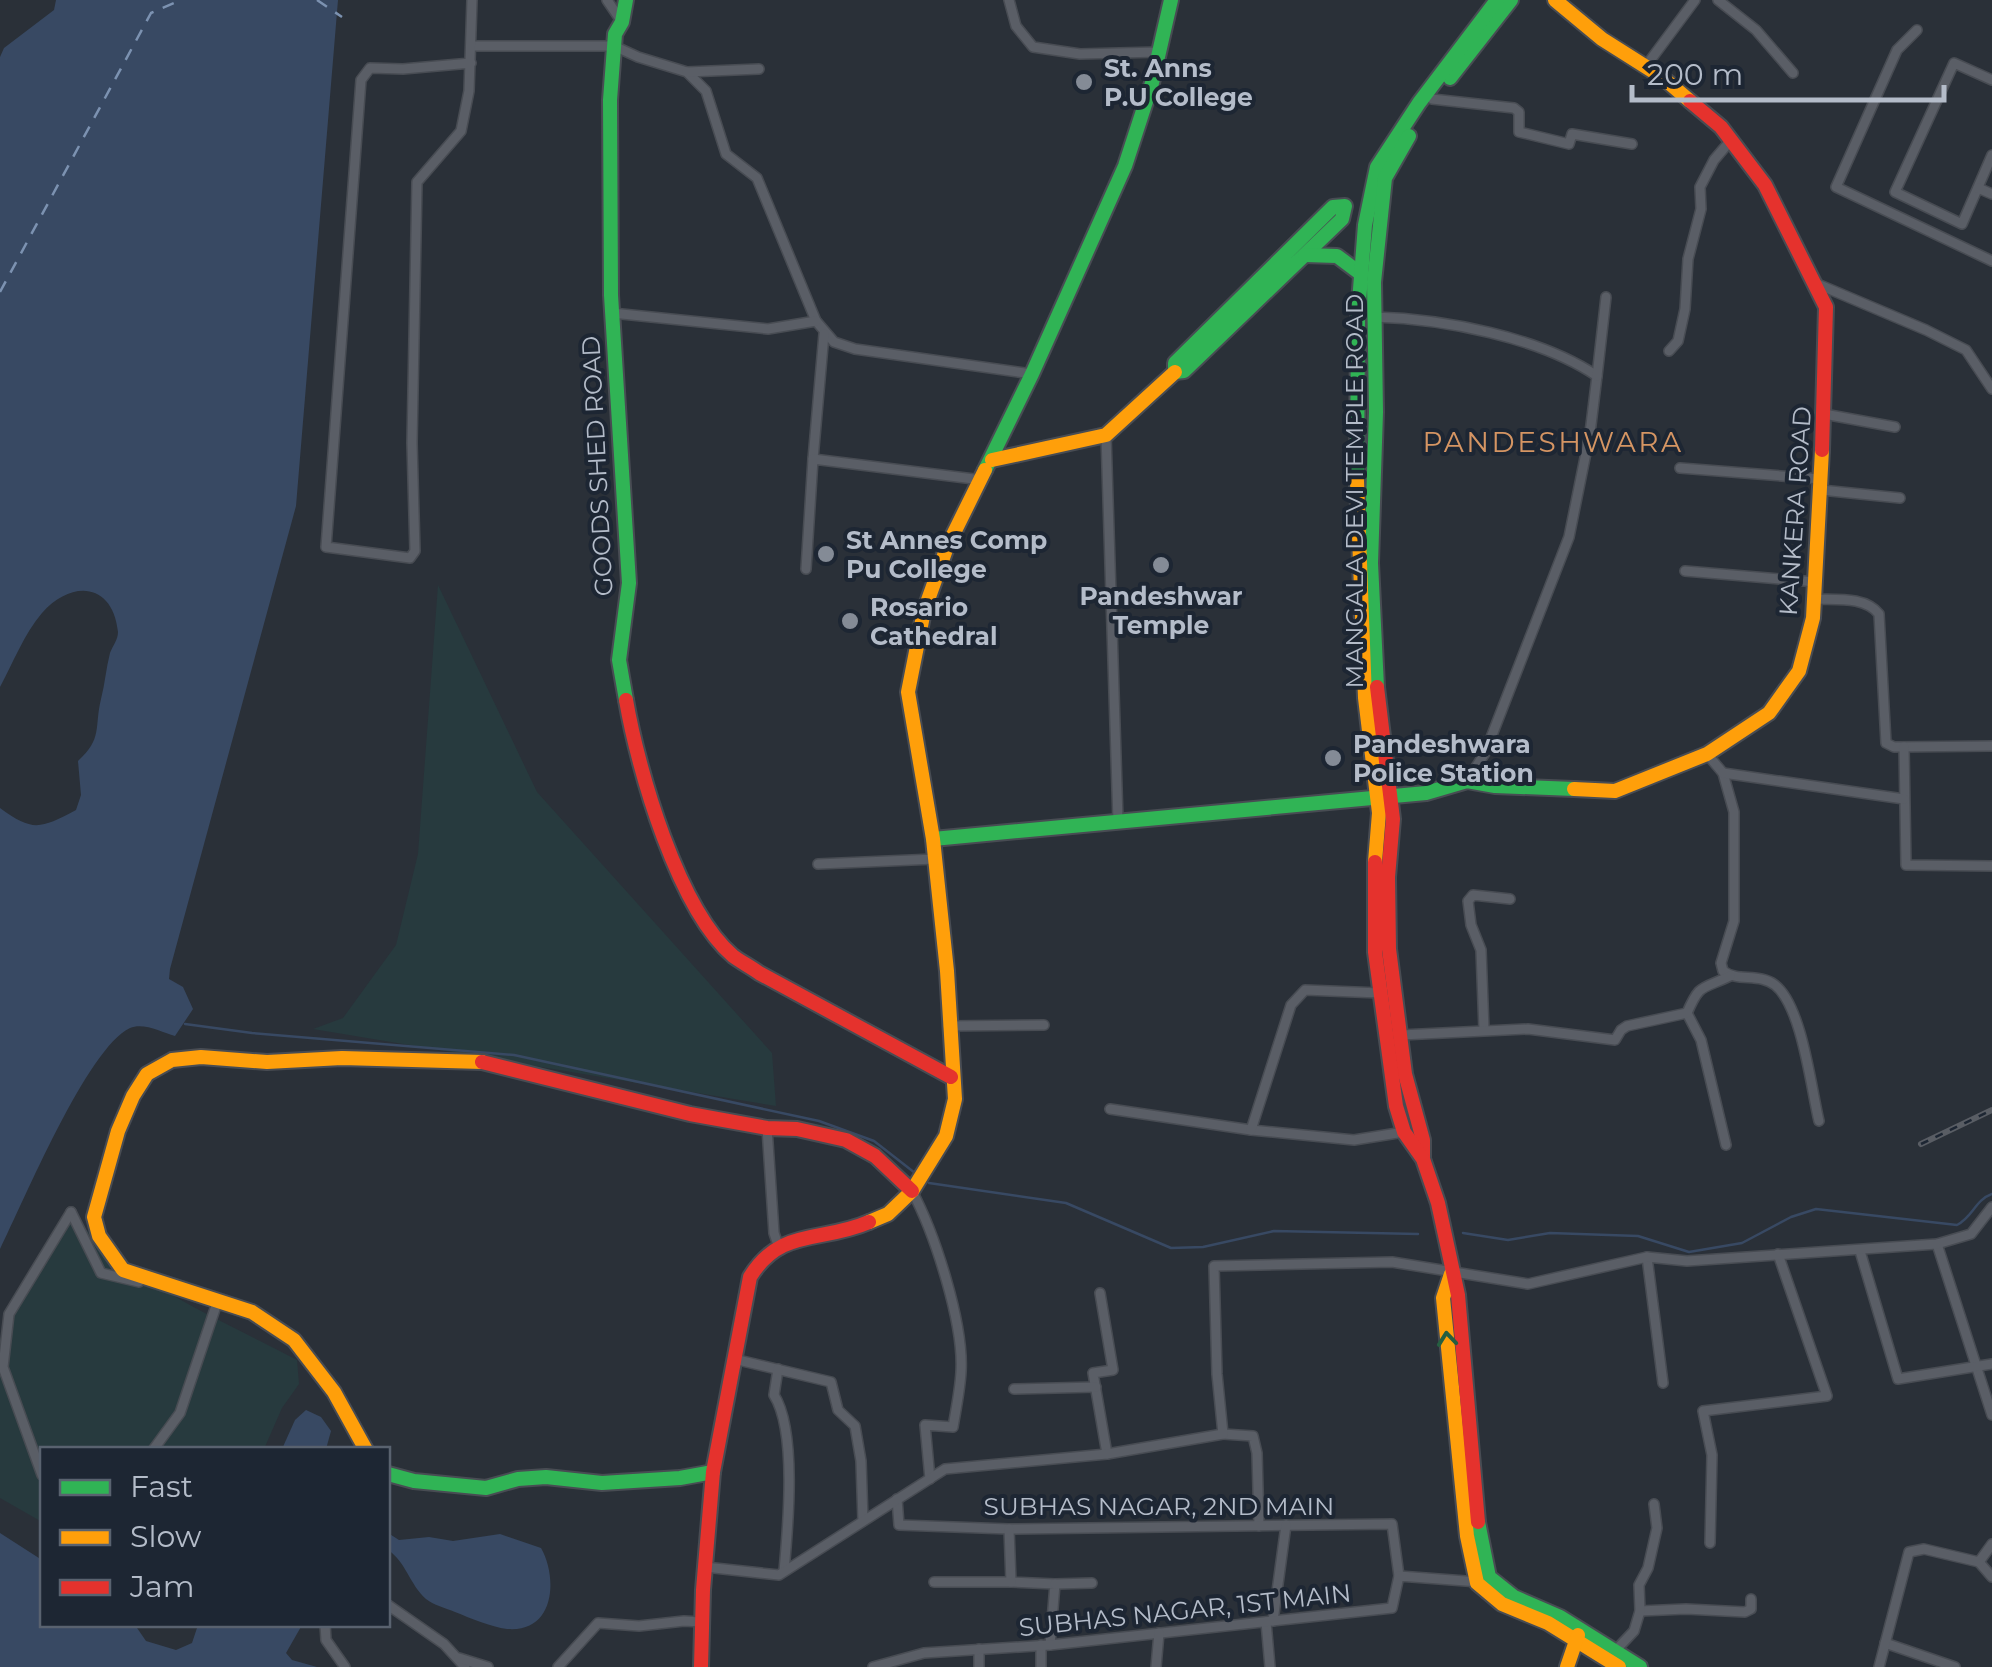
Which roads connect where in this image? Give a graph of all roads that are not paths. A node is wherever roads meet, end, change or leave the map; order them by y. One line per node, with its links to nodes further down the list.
1 (472, 0): 13 (street)
2 (607, 0): 11 (street)
3 (626, 0): 11 (street, GOODS SHED ROAD)
4 (1009, 0): 15 (street)
5 (1171, 0): 15 (street)
6 (1497, 0): 27 (street)
7 (1512, 0): 22 (street, MANGALA DEVI TEMPLE ROAD)
8 (1555, 0): 17 (street, KANKERA ROAD)
9 (1695, 0): 17 (street)
10 (1718, 0): 20 (street)
11 (622, 22): 14 (street, GOODS SHED ROAD)
12 (1917, 30): 31 (street)
13 (471, 46): 14 (street); 16 (street)
14 (614, 46): 19 (street); 35 (street, GOODS SHED ROAD)
15 (1159, 52): 41 (street)
16 (471, 62): 16 (street)
17 (1646, 66): 23 (street, KANKERA ROAD)
18 (759, 69): 19 (street)
19 (687, 72): 37 (street)
20 (1793, 73)
21 (1992, 80): 26 (street)
22 (1432, 99): 24 (street); 27 (street, MANGALA DEVI TEMPLE ROAD)
23 (1731, 140): 33 (street, KANKERA ROAD); 39 (street)
24 (1632, 144)
25 (1992, 155): 26 (street)
26 (1978, 188): 28 (street)
27 (1375, 194): 29 (street); 32 (street, MANGALA DEVI TEMPLE ROAD); 36 (street, MANGALA DEVI TEMPLE ROAD)
28 (1992, 194)
29 (1345, 206): 30 (street); 40 (street)
30 (1305, 255): 32 (street); 40 (street)
31 (1992, 262)
32 (1361, 274): 59 (street, MANGALA DEVI TEMPLE ROAD)
33 (1812, 282): 43 (street); 44 (street, KANKERA ROAD)
34 (1606, 298): 42 (street)
35 (612, 313): 37 (street); 81 (street, GOODS SHED ROAD)
36 (1375, 317): 42 (street); 59 (street, MANGALA DEVI TEMPLE ROAD)
37 (816, 321): 38 (street)
38 (824, 334): 41 (street); 49 (street)
39 (1669, 351)
40 (1175, 372): 47 (street)
41 (1032, 374): 45 (street)
42 (1597, 376): 64 (street)
43 (1991, 382)
44 (1824, 414): 46 (street); 53 (street, KANKERA ROAD)
45 (1008, 425): 48 (street); 50 (street)
46 (1895, 427)
47 (1106, 435): 48 (street); 67 (street)
48 (1031, 451): 50 (street)
49 (812, 459): 52 (street); 55 (street)
50 (992, 460): 52 (street)
51 (1680, 468): 53 (street)
52 (982, 480): 68 (street)
53 (1821, 485): 54 (street); 57 (street, KANKERA ROAD)
54 (1900, 498)
55 (806, 569)
56 (1684, 571): 57 (street)
57 (1816, 582): 58 (street, KANKERA ROAD)
58 (1814, 599): 61 (street); 62 (street, KANKERA ROAD)
59 (1376, 730): 65 (street, MANGALA DEVI TEMPLE ROAD)
60 (1992, 746): 61 (street)
61 (1904, 747): 66 (street)
62 (1707, 754): 63 (street); 64 (street, KANKERA ROAD)
63 (1723, 772): 66 (street); 73 (street)
64 (1467, 781): 65 (street)
65 (1384, 796): 67 (street); 74 (street, MANGALA DEVI TEMPLE ROAD); 79 (street, MANGALA DEVI TEMPLE ROAD)
66 (1904, 799): 71 (street)
67 (1118, 821): 68 (street)
68 (933, 840): 69 (street)
69 (935, 859): 70 (street); 77 (street)
70 (818, 864)
71 (1992, 866)
72 (1510, 899): 78 (street)
73 (1730, 976): 75 (street); 83 (street)
74 (1380, 993): 80 (street, MANGALA DEVI TEMPLE ROAD); 85 (street)
75 (1688, 1014): 78 (street); 87 (street)
76 (1044, 1025): 77 (street)
77 (948, 1026): 81 (street)
78 (1484, 1030): 79 (street)
79 (1400, 1034): 80 (street); 88 (street, MANGALA DEVI TEMPLE ROAD)
80 (1384, 1036): 86 (street, MANGALA DEVI TEMPLE ROAD)
81 (951, 1077): 89 (street)
82 (1110, 1109): 85 (street)
83 (1819, 1121)
84 (767, 1128): 89 (street); 92 (street); 96 (street)
85 (1252, 1130): 86 (street)
86 (1404, 1132): 88 (street, MANGALA DEVI TEMPLE ROAD)
87 (1726, 1145)
88 (1424, 1159): 98 (street, MANGALA DEVI TEMPLE ROAD)
89 (912, 1191): 92 (street); 116 (street)
90 (1992, 1207): 91 (street)
91 (1937, 1244): 93 (street); 103 (street)
92 (778, 1245): 101 (street)
93 (1860, 1251): 94 (street); 103 (street)
94 (1778, 1254): 95 (street); 123 (street)
95 (1646, 1257): 98 (street); 105 (street)
96 (123, 1270): 97 (street); 100 (street)
97 (100, 1273): 100 (street); 113 (street)
98 (1451, 1274): 109 (street); 130 (street, MANGALA DEVI TEMPLE ROAD)
99 (1100, 1294): 106 (street)
100 (218, 1300): 110 (street); 111 (street)
101 (734, 1359): 104 (street); 114 (street)
102 (1992, 1364): 103 (street)
103 (1976, 1368): 108 (street)
104 (778, 1369): 119 (street); 127 (street)
105 (1663, 1383)
106 (1096, 1387): 107 (street); 112 (street)
107 (1014, 1389)
108 (1992, 1415)
109 (1223, 1434): 112 (street); 121 (street)
110 (154, 1447)
111 (364, 1447)
112 (1107, 1454): 116 (street)
113 (40, 1469)
114 (713, 1472): 115 (street); 126 (street)
115 (390, 1475)
116 (930, 1478): 117 (street)
117 (898, 1499): 119 (street); 122 (street, SUBHAS NAGAR, 2ND MAIN)
118 (1654, 1504): 137 (street)
119 (864, 1521): 127 (street)
120 (1286, 1525): 121 (street, SUBHAS NAGAR, 2ND MAIN); 128 (street, SUBHAS NAGAR, 2ND MAIN); 138 (street)
121 (1260, 1526): 122 (street, SUBHAS NAGAR, 2ND MAIN)
122 (1009, 1528): 132 (street)
123 (1710, 1543)
124 (1992, 1544): 125 (street)
125 (1980, 1562): 129 (street); 143 (street)
126 (704, 1567): 127 (street); 139 (street)
127 (784, 1571)
128 (1399, 1576): 130 (street); 138 (street, SUBHAS NAGAR, 1ST MAIN)
129 (1992, 1578)
130 (1483, 1580): 142 (street)
131 (934, 1582): 132 (street)
132 (1011, 1582): 134 (street)
133 (1092, 1583): 134 (street)
134 (1054, 1584): 144 (street)
135 (1751, 1599): 137 (street)
136 (390, 1607): 147 (street)
137 (1640, 1611): 146 (street)
138 (1269, 1621): 141 (street, SUBHAS NAGAR, 1ST MAIN); 156 (street)
139 (701, 1622): 150 (street); 151 (street)
140 (326, 1627): 148 (street)
141 (1159, 1633): 144 (street, SUBHAS NAGAR, 1ST MAIN); 155 (street)
142 (1578, 1634): 146 (street); 157 (street); 158 (street)
143 (1885, 1642): 160 (street); 161 (street)
144 (1045, 1645): 145 (street, SUBHAS NAGAR, 1ST MAIN); 154 (street)
145 (979, 1649): 152 (street, SUBHAS NAGAR, 1ST MAIN); 153 (street)
146 (1616, 1650): 159 (street)
147 (462, 1663): 149 (street)
148 (344, 1667)
149 (488, 1667)
150 (558, 1667)
151 (702, 1667)
152 (873, 1667)
153 (979, 1667)
154 (1041, 1667)
155 (1156, 1667)
156 (1270, 1667)
157 (1566, 1667)
158 (1619, 1667)
159 (1640, 1667)
160 (1879, 1667)
161 (1955, 1667)

